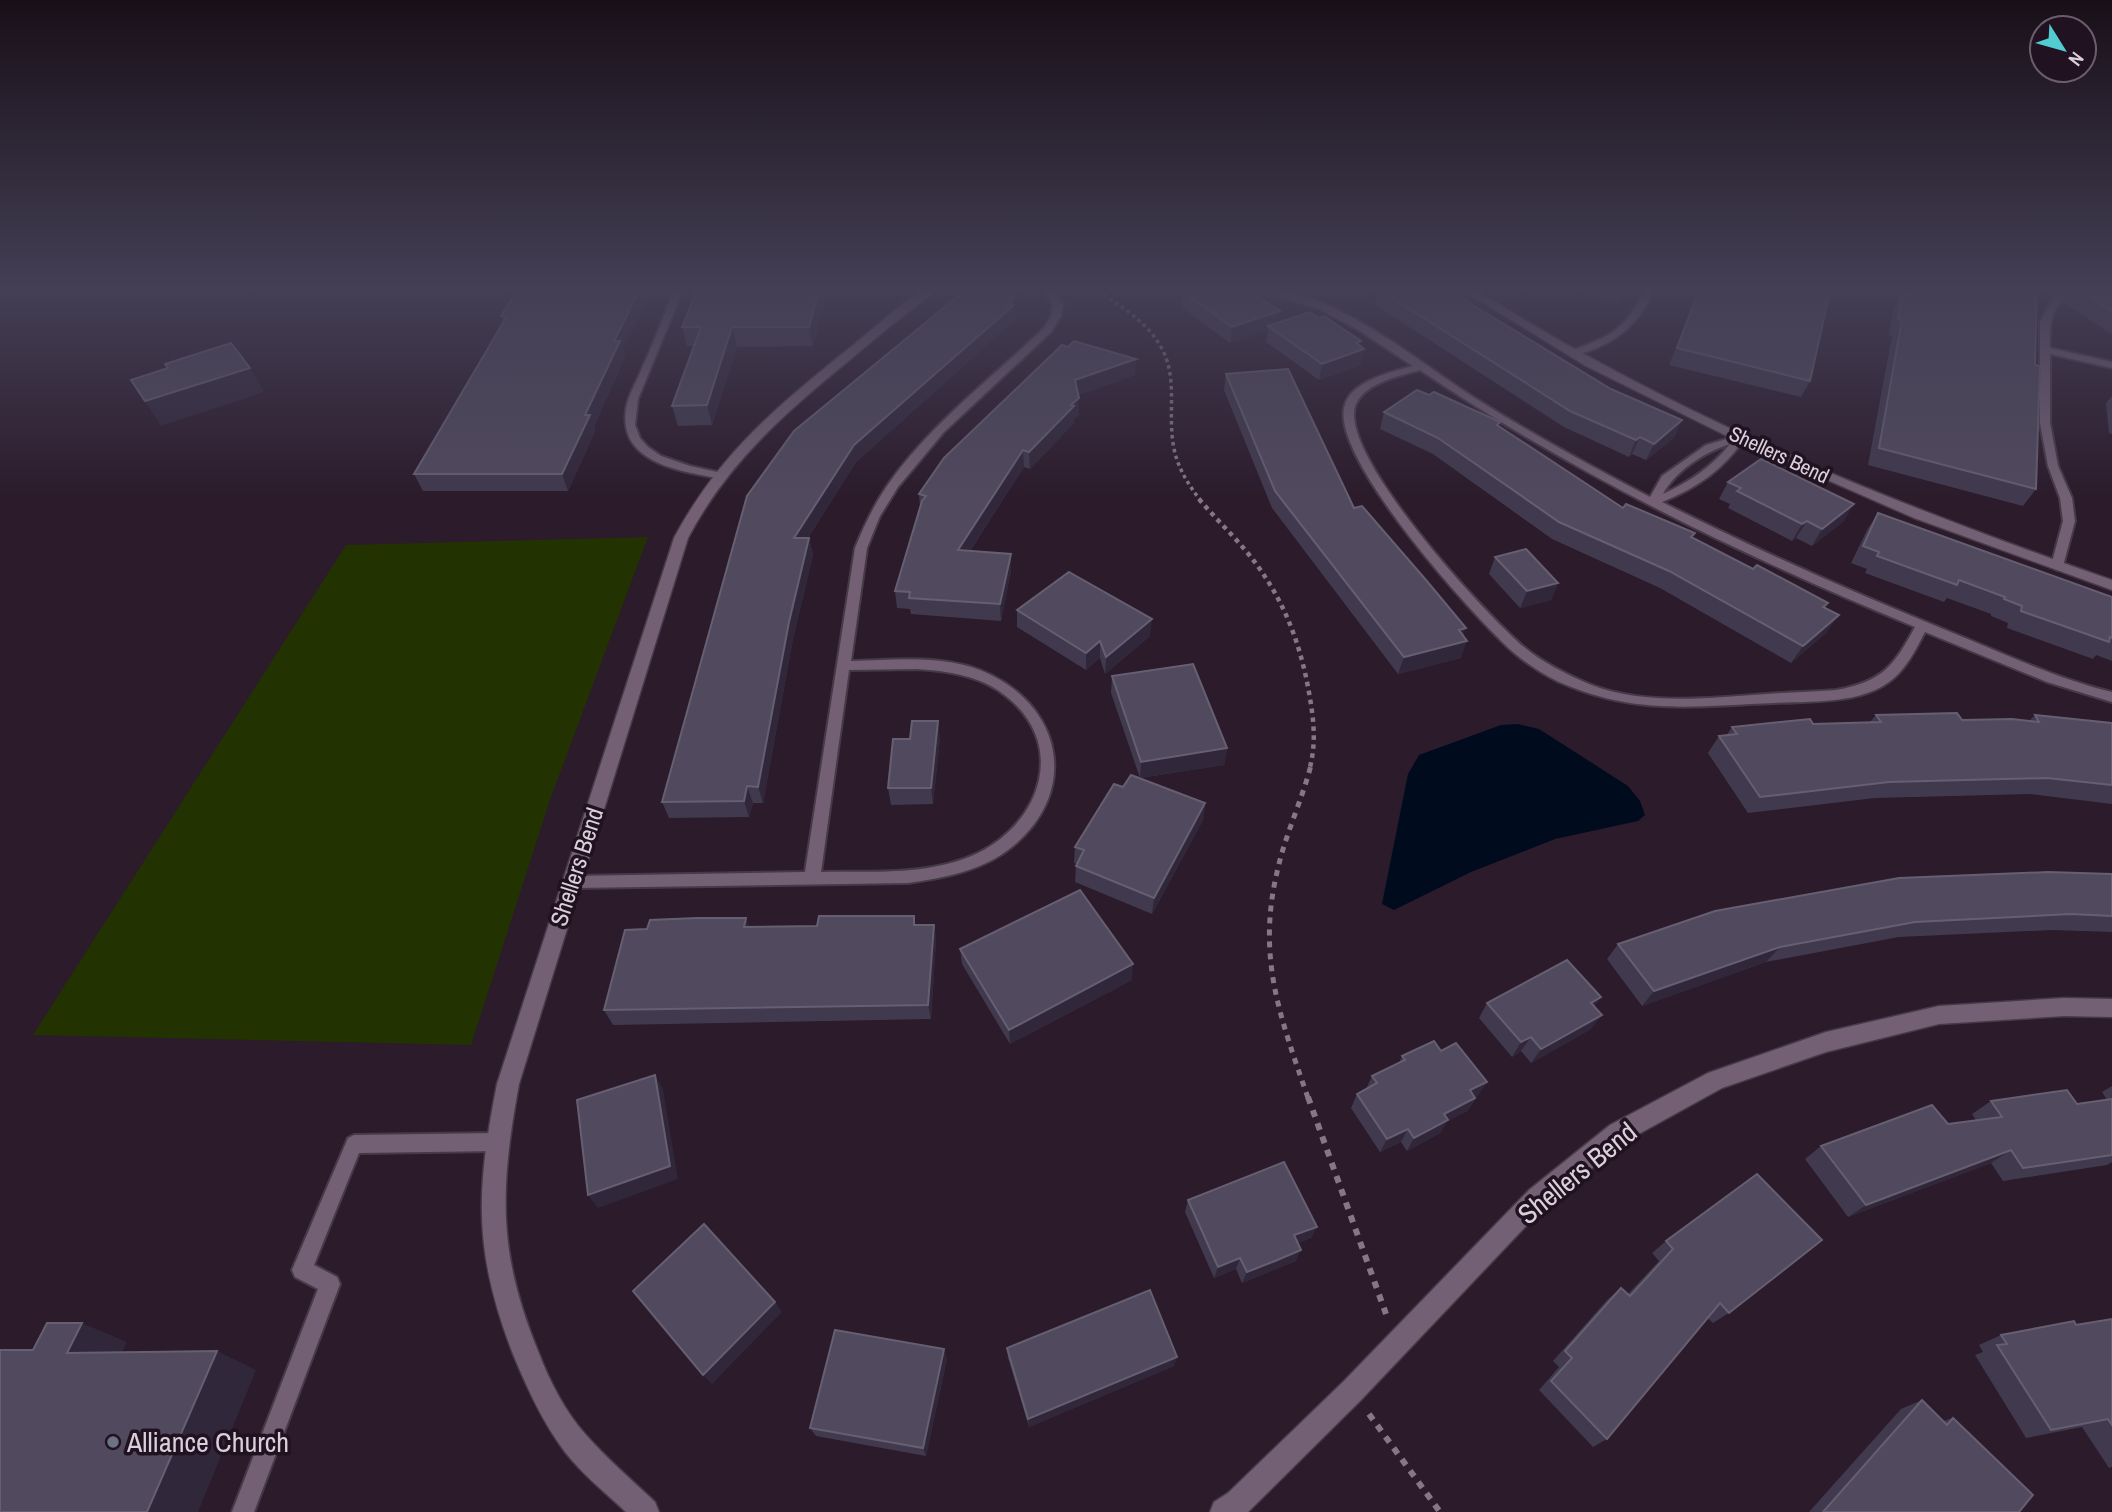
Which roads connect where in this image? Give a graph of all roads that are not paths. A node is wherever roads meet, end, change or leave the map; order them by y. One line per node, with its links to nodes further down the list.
1 (651, 358): 11 (lane)
2 (846, 358): 11 (street, Shellers Bend)
3 (1019, 358): 16 (lane)
4 (1406, 358): 9 (lane)
5 (1583, 358): 10 (street, Shellers Bend)
6 (2045, 358): 13 (lane)
7 (2079, 358): 8 (lane)
8 (2112, 365)
9 (1421, 367): 12 (lane); 15 (lane)
10 (1740, 438): 12 (lane); 12 (lane); 13 (street, Shellers Bend)
11 (718, 475): 19 (street, Shellers Bend)
12 (1653, 502): 15 (lane)
13 (2057, 566): 14 (street, Shellers Bend)
14 (2112, 585)
15 (1922, 626): 17 (lane)
16 (845, 666): 18 (lane); 18 (lane)
17 (2112, 697)
18 (811, 878): 19 (lane)
19 (573, 882): 21 (street, Shellers Bend)
20 (2112, 1008): 24 (street, Shellers Bend)
21 (497, 1142): 22 (lane); 23 (street, Shellers Bend)
22 (243, 1512)
23 (645, 1512)
24 (1224, 1512)

